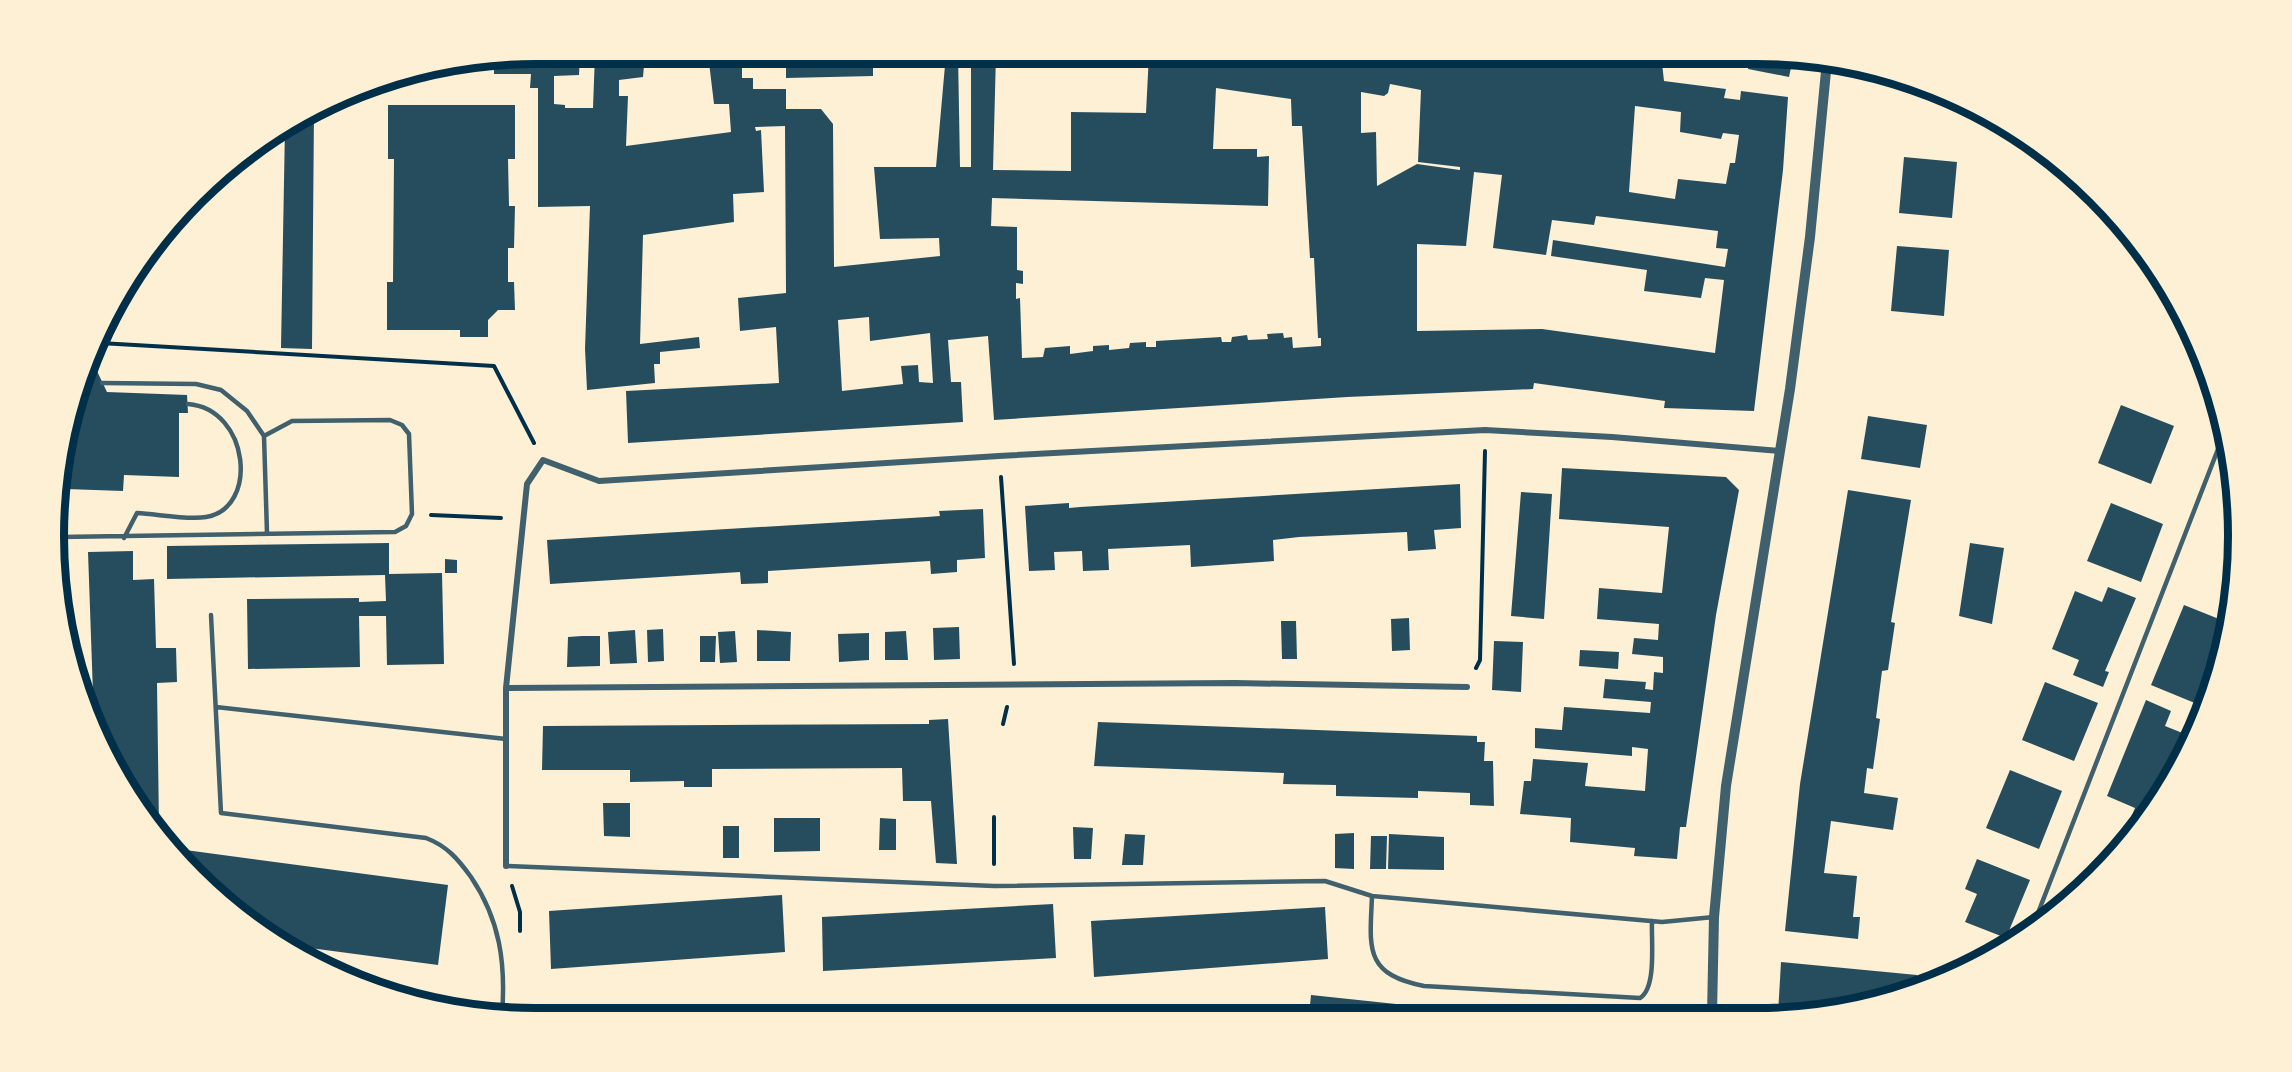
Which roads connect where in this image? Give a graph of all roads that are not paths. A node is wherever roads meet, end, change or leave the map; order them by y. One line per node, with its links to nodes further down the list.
1 (1826, 70): 6 (street)
2 (102, 382): 4 (lane)
3 (188, 404): 9 (lane)
4 (264, 436): 7 (lane); 7 (lane)
5 (2219, 448): 17 (lane)
6 (1780, 452): 11 (street); 18 (street)
7 (267, 533): 9 (lane)
8 (64, 537): 9 (lane)
9 (124, 538)
10 (211, 615): 13 (lane)
11 (506, 687): 12 (street); 14 (street)
12 (1467, 687)
13 (216, 706): 14 (lane); 20 (lane)
14 (506, 739): 15 (street)
15 (506, 866): 16 (lane)
16 (1372, 896): 19 (lane); 19 (lane)
17 (2038, 913)
18 (1714, 917): 19 (lane); 21 (street)
19 (1652, 921)
20 (502, 1006)
21 (1712, 1008)

